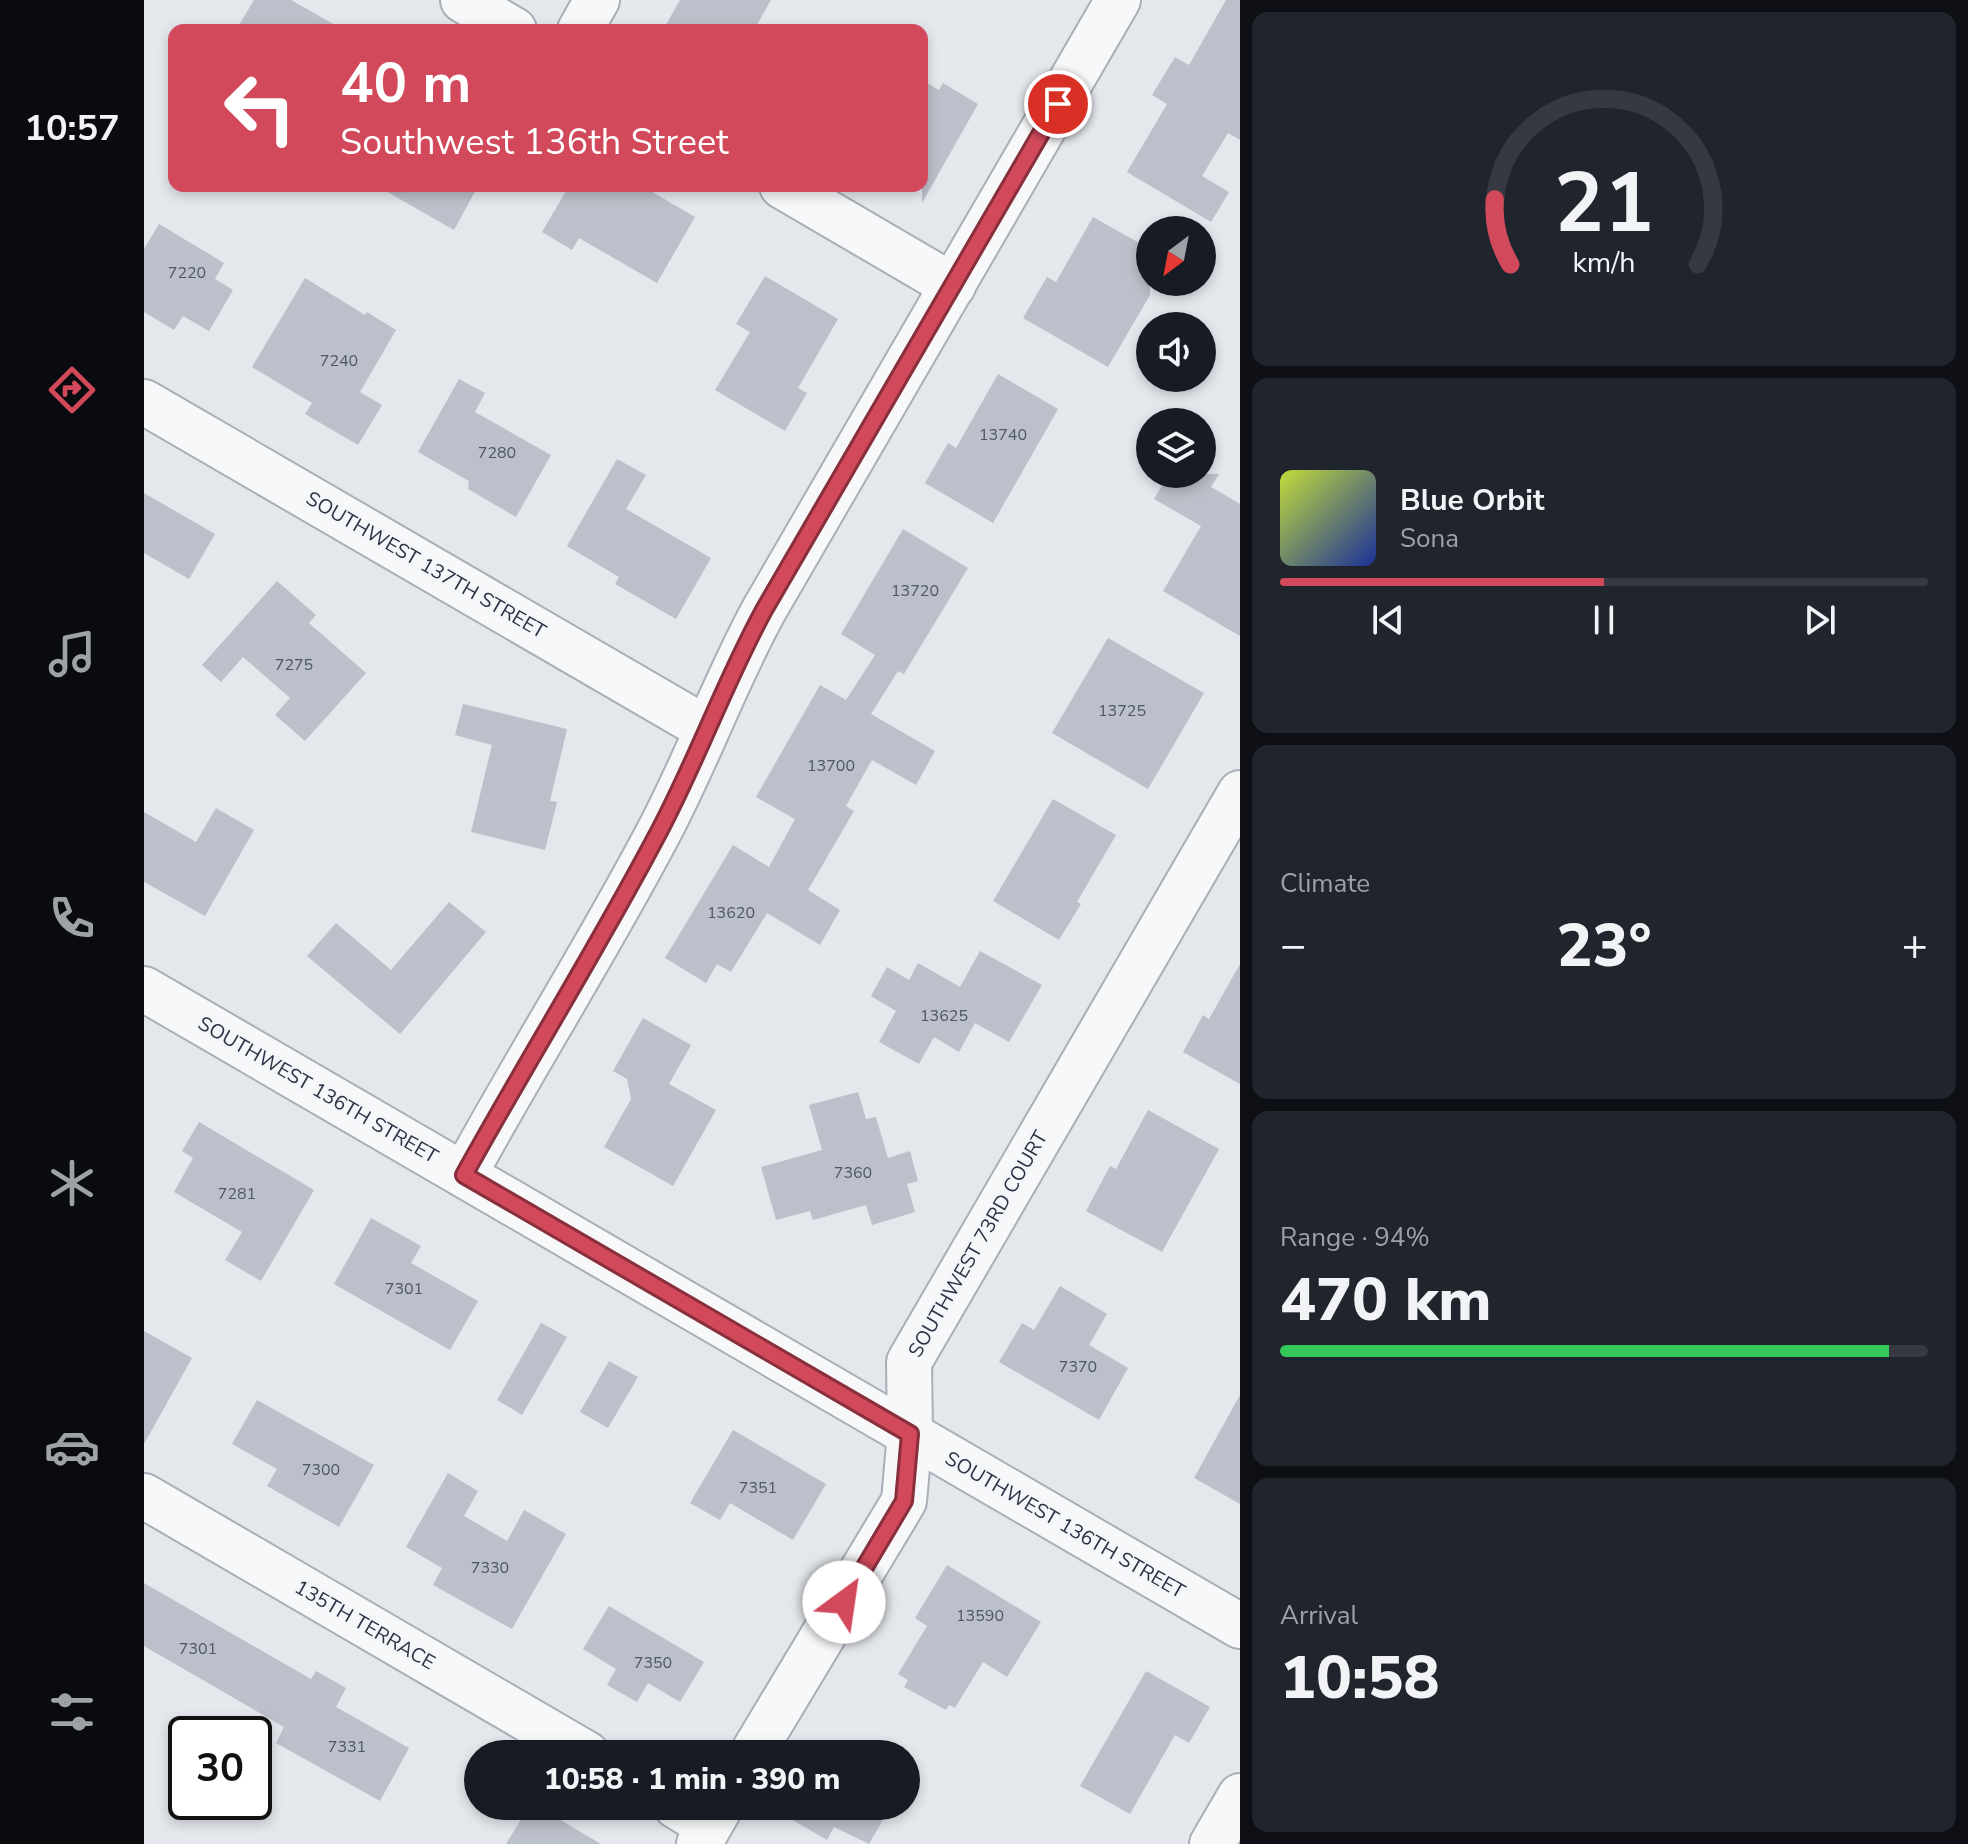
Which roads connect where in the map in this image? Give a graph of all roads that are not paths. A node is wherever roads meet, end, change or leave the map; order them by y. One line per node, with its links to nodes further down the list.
1 (463, 0): 4 (street)
2 (597, 0): 5 (street)
3 (1118, 0): 7 (street)
4 (504, 24)
5 (583, 24)
6 (792, 192): 7 (street)
7 (953, 286): 9 (street)
8 (144, 402): 9 (street, SOUTHWEST 137TH STREET)
9 (707, 729): 12 (street)
10 (1240, 793): 13 (street, SOUTHWEST 73RD COURT)
11 (144, 989): 12 (street, SOUTHWEST 136TH STREET)
12 (464, 1175): 13 (street, SOUTHWEST 136TH STREET)
13 (910, 1434): 15 (street, SOUTHWEST 136TH STREET); 17 (street, SOUTHWEST 73RD COURT)
14 (144, 1496): 16 (street, 135TH TERRACE)
15 (1240, 1626)
16 (563, 1740)
17 (760, 1740)
18 (1240, 1796): 19 (street)
19 (1212, 1844)

